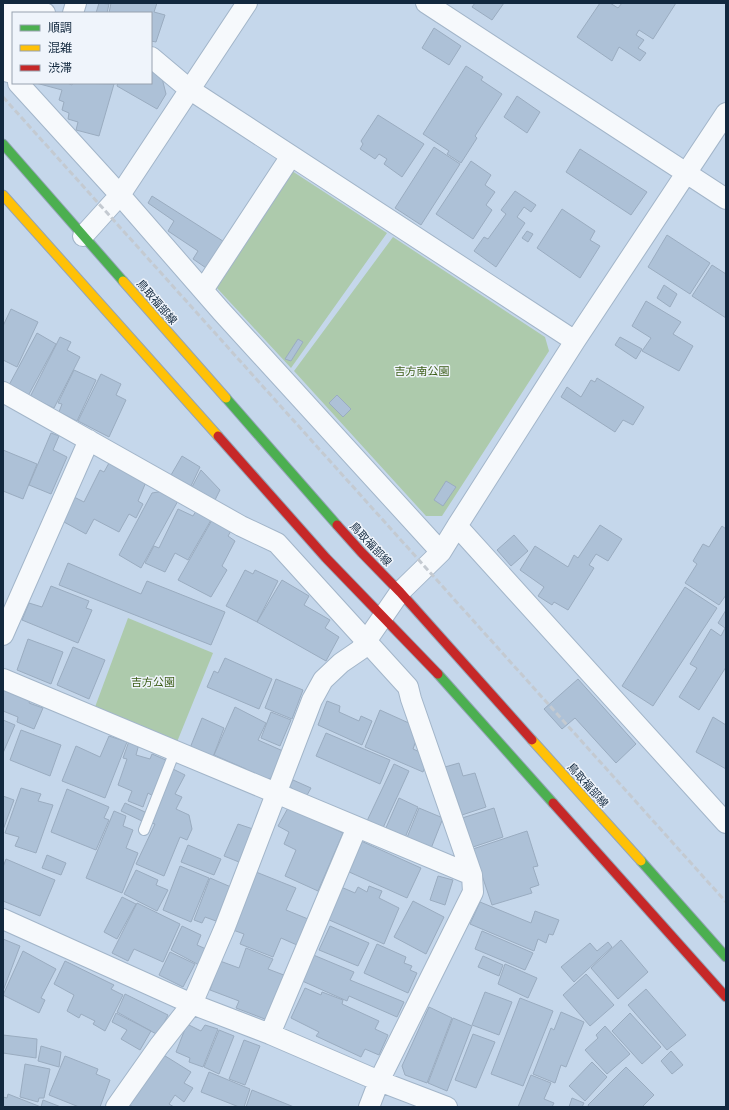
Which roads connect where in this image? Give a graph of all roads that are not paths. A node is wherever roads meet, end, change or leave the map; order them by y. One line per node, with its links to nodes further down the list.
1 (13, 3): 4 (street)
2 (247, 3): 9 (street)
3 (426, 3): 13 (street)
4 (42, 12)
5 (12, 27): 7 (street)
6 (152, 58): 9 (street)
7 (10, 75)
8 (18, 84): 14 (street)
9 (189, 89): 12 (street); 14 (street)
10 (726, 113): 13 (street)
11 (3, 144): 17 (main road, 鳥取福部線)
12 (291, 156): 18 (street); 19 (street)
13 (687, 174): 16 (street); 19 (street)
14 (120, 195): 17 (street); 18 (street)
15 (3, 196): 25 (main road)
16 (726, 199)
17 (83, 236): 24 (main road, 鳥取福部線)
18 (203, 290): 23 (street)
19 (575, 341): 22 (street)
20 (3, 392): 21 (street)
21 (89, 440): 26 (street); 27 (street)
22 (457, 526): 23 (street); 31 (street)
23 (441, 552): 24 (street)
24 (400, 592): 25 (street); 36 (main road, 鳥取福部線)
25 (383, 617): 27 (street); 37 (main road)
26 (3, 635)
27 (366, 641): 30 (street); 34 (street)
28 (3, 679): 29 (street)
29 (175, 751): 30 (street); 33 (lane)
30 (276, 793): 32 (street); 38 (street)
31 (726, 823)
32 (357, 826): 34 (street); 39 (street)
33 (144, 830)
34 (472, 875): 40 (street)
35 (3, 919): 38 (street)
36 (726, 957)
37 (726, 997)
38 (192, 1004): 39 (street); 41 (street)
39 (270, 1034): 40 (street)
40 (379, 1081): 42 (street); 43 (street)
41 (116, 1107)
42 (369, 1107)
43 (447, 1107)

